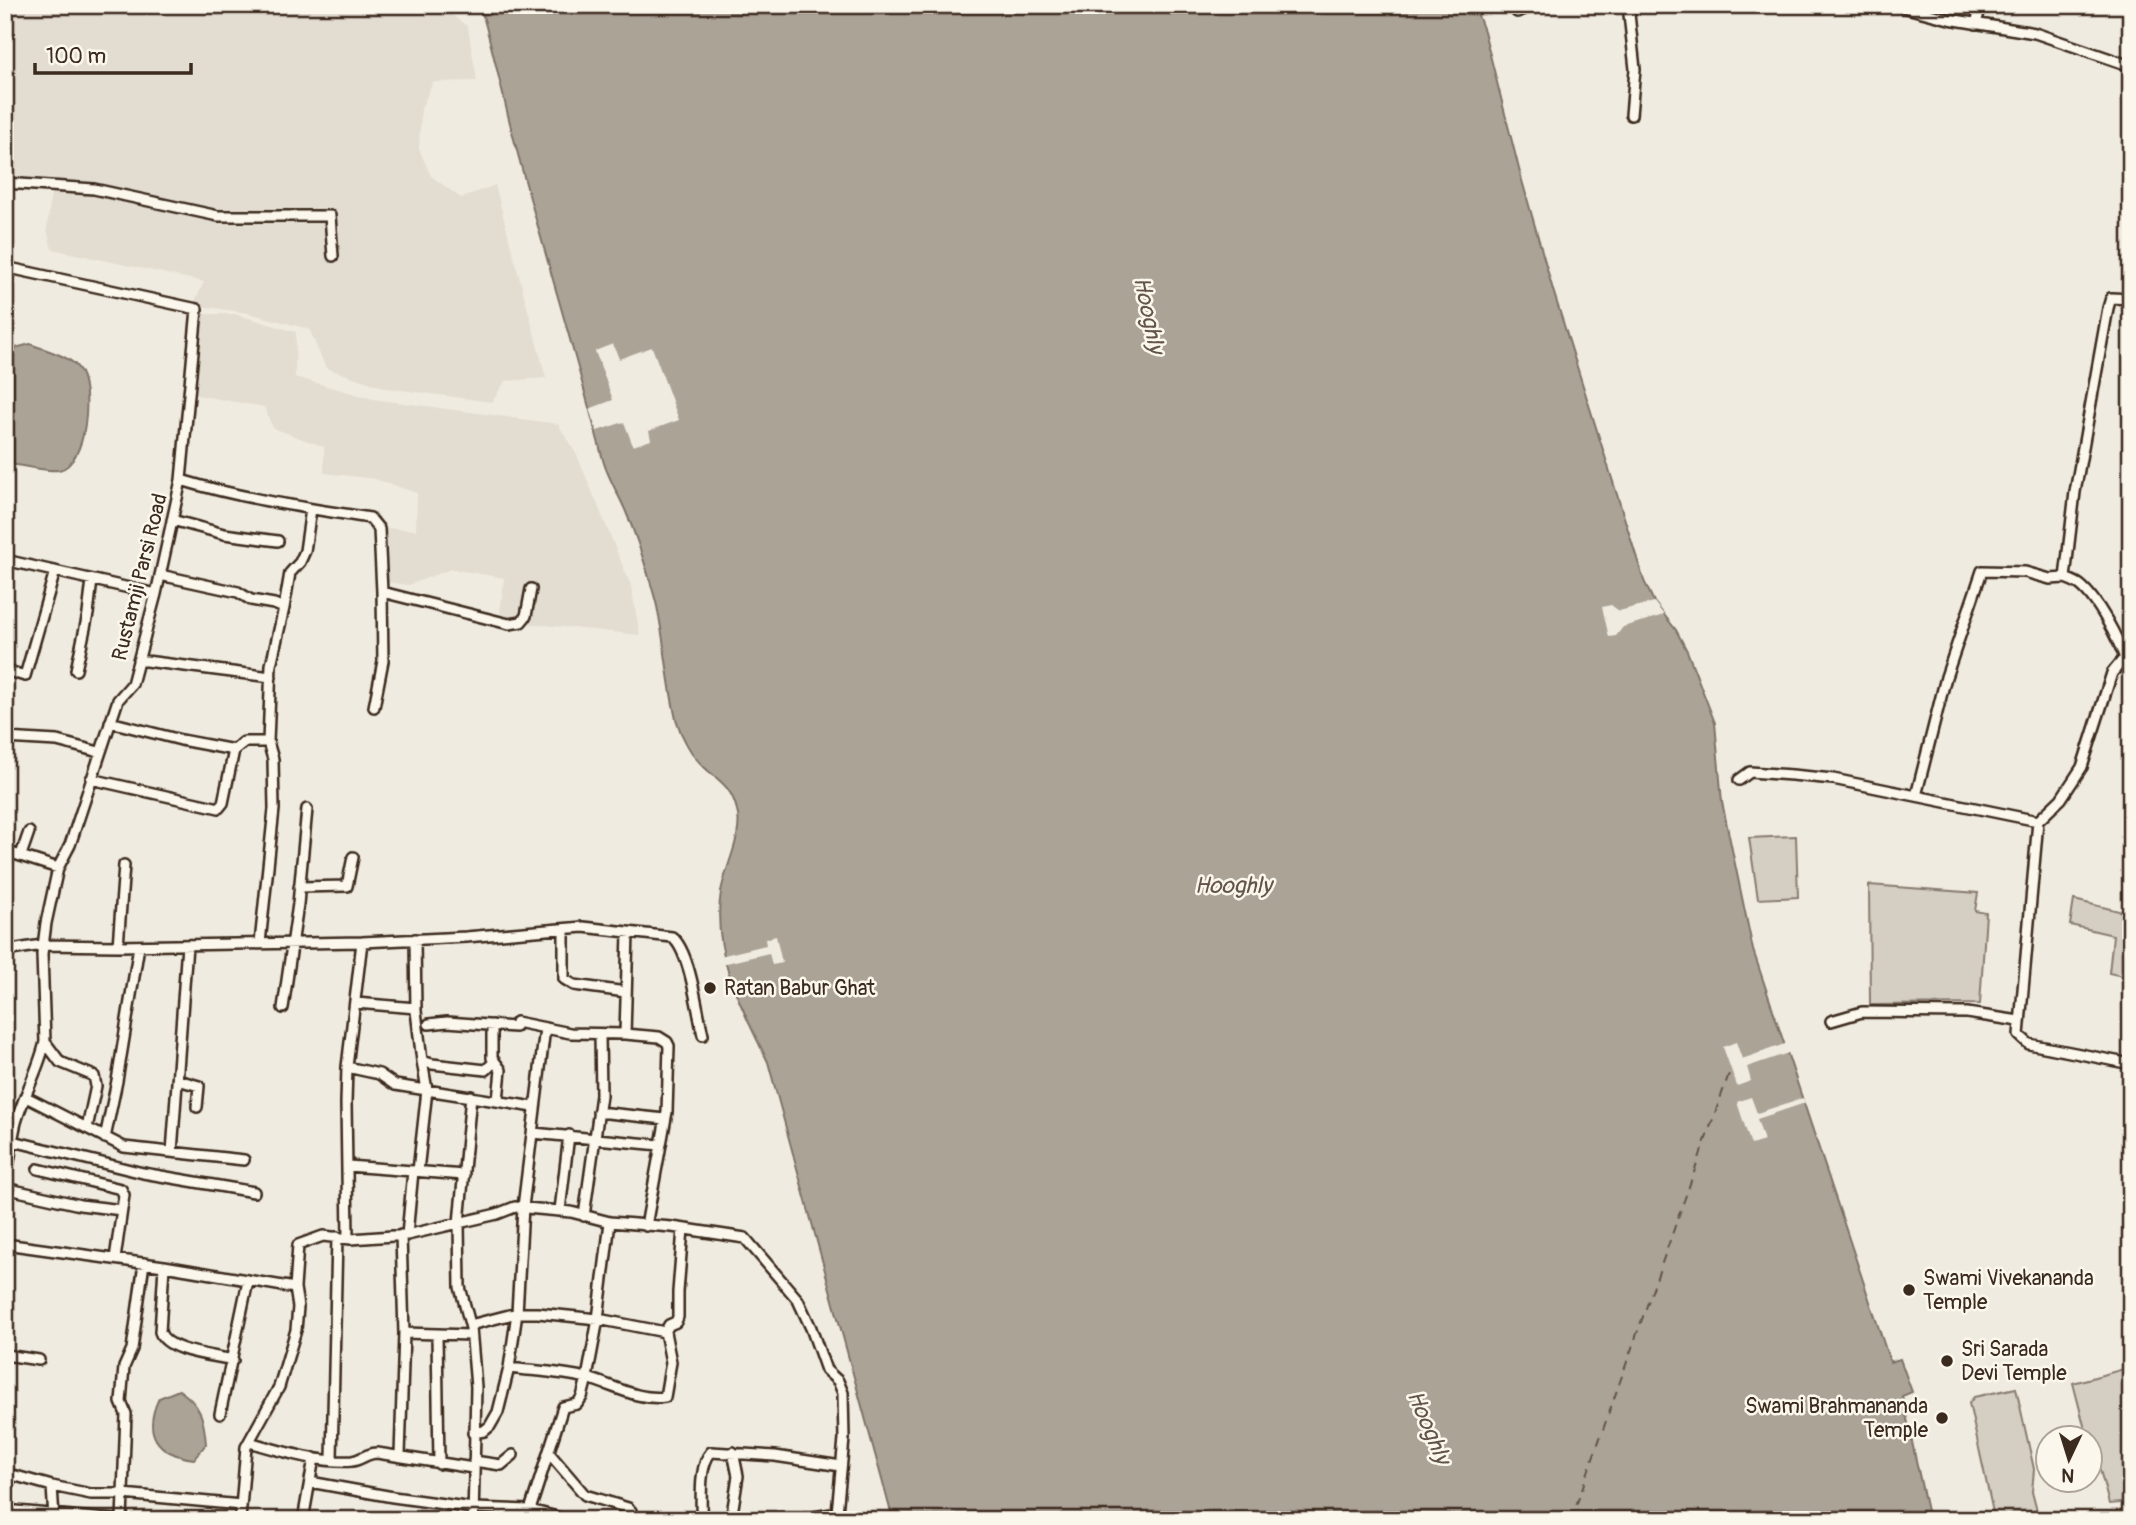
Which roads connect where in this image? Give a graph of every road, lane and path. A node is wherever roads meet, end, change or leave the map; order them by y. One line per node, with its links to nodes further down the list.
1 (1536, 5): 5 (street)
2 (1628, 5): 8 (street)
3 (1895, 5): 6 (street)
4 (1981, 5): 6 (street)
5 (1517, 12)
6 (1976, 24): 7 (street)
7 (2131, 66)
8 (1631, 115)
9 (5, 183): 10 (street)
10 (333, 256)
11 (5, 267): 13 (street, Rustamji Parsi Road)
12 (2131, 299): 20 (street)
13 (181, 480): 14 (street); 15 (street, Rustamji Parsi Road)
14 (311, 509): 23 (street); 25 (street)
15 (172, 520): 16 (street); 19 (street, Rustamji Parsi Road)
16 (278, 541)
17 (5, 560): 18 (street)
18 (55, 571): 21 (street); 28 (street)
19 (160, 575): 24 (street, Rustamji Parsi Road); 25 (street)
20 (2065, 578): 27 (street); 39 (street)
21 (92, 580): 24 (street); 29 (street)
22 (531, 589): 23 (street)
23 (382, 593): 31 (street)
24 (156, 594): 26 (street, Rustamji Parsi Road)
25 (284, 608): 30 (street)
26 (138, 660): 30 (street); 32 (street, Rustamji Parsi Road)
27 (2129, 662): 41 (street)
28 (5, 670)
29 (75, 670)
30 (271, 677): 34 (street)
31 (374, 707)
32 (110, 722): 35 (street); 36 (street, Rustamji Parsi Road)
33 (5, 738): 36 (street)
34 (268, 742): 35 (street); 53 (street)
35 (234, 750): 37 (street)
36 (99, 752): 37 (street, Rustamji Parsi Road)
37 (90, 779): 47 (street, Rustamji Parsi Road)
38 (1739, 780): 39 (street)
39 (1916, 796): 41 (street)
40 (307, 809): 48 (street)
41 (2038, 821): 65 (street)
42 (29, 832): 44 (street)
43 (5, 851): 44 (street)
44 (21, 855): 47 (street)
45 (353, 857): 48 (street)
46 (124, 865): 57 (street)
47 (58, 868): 55 (street, Rustamji Parsi Road)
48 (299, 887): 54 (street)
49 (564, 929): 50 (street); 51 (street); 60 (street)
50 (628, 933): 60 (street); 71 (street)
51 (415, 939): 52 (street); 63 (street)
52 (362, 942): 54 (street); 61 (street)
53 (260, 943): 54 (street); 56 (street)
54 (292, 943): 62 (street)
55 (42, 945): 57 (street); 59 (street); 72 (street, Rustamji Parsi Road)
56 (187, 945): 58 (street); 77 (street)
57 (118, 946): 58 (street)
58 (139, 946): 91 (street)
59 (5, 951)
60 (626, 992): 69 (street)
61 (356, 1003): 63 (street); 76 (street)
62 (283, 1008)
63 (416, 1008): 73 (street)
64 (1830, 1021): 65 (street)
65 (2019, 1021): 75 (street)
66 (429, 1024): 67 (street)
67 (492, 1025): 68 (street); 74 (street)
68 (545, 1028): 70 (street); 83 (street)
69 (625, 1034): 70 (street); 87 (street)
70 (600, 1035): 84 (street)
71 (703, 1035)
72 (45, 1037): 80 (street); 88 (street)
73 (422, 1061): 74 (street); 78 (street)
74 (494, 1062): 81 (street)
75 (2131, 1064)
76 (347, 1067): 78 (street); 97 (street)
77 (178, 1080): 82 (street); 95 (street)
78 (427, 1090): 79 (street); 99 (street)
79 (471, 1096): 81 (street); 100 (street)
80 (26, 1097): 86 (street); 88 (street)
81 (498, 1100): 83 (street)
82 (197, 1107)
83 (534, 1107): 89 (street)
84 (598, 1112): 87 (street); 92 (street)
85 (5, 1116): 86 (street)
86 (16, 1118): 93 (street)
87 (665, 1119): 94 (street)
88 (86, 1128): 91 (street)
89 (534, 1133): 90 (street); 104 (street)
90 (569, 1135): 92 (street); 106 (street)
91 (105, 1138): 95 (street)
92 (593, 1138): 94 (street); 107 (street)
93 (13, 1141): 101 (street); 103 (street)
94 (660, 1145): 110 (street)
95 (172, 1152): 96 (street)
96 (244, 1160)
97 (348, 1166): 99 (street); 114 (street)
98 (38, 1169): 105 (street)
99 (416, 1171): 100 (street); 112 (street)
100 (464, 1175): 109 (street)
101 (5, 1177)
102 (5, 1188): 105 (street)
103 (254, 1192)
104 (523, 1207): 106 (street); 109 (street); 121 (street)
105 (122, 1210): 116 (street)
106 (560, 1210): 107 (street)
107 (584, 1216): 108 (street)
108 (610, 1222): 110 (street); 122 (street)
109 (459, 1223): 112 (street); 123 (street)
110 (646, 1226): 111 (street)
111 (683, 1229): 124 (street); 143 (street)
112 (404, 1235): 114 (street); 125 (street)
113 (337, 1237): 114 (street); 120 (street); 140 (street)
114 (348, 1238)
115 (5, 1244): 116 (street)
116 (115, 1259): 117 (street)
117 (144, 1263): 118 (street); 147 (street)
118 (164, 1266): 119 (street); 129 (street)
119 (248, 1281): 120 (street); 129 (street)
120 (295, 1287): 134 (street)
121 (517, 1313): 122 (street); 123 (street); 130 (street)
122 (598, 1319): 124 (street); 131 (street)
123 (471, 1332): 126 (street); 133 (street)
124 (665, 1332): 131 (street)
125 (404, 1333): 126 (street); 137 (street)
126 (437, 1335): 141 (street)
127 (5, 1355): 128 (street)
128 (39, 1360)
129 (233, 1360): 132 (street)
130 (509, 1368): 131 (street); 133 (street)
131 (587, 1378): 136 (street)
132 (220, 1414)
133 (473, 1433): 142 (street)
134 (249, 1443): 139 (street); 148 (street)
135 (733, 1452): 143 (street); 161 (street); 162 (street)
136 (549, 1453): 151 (street); 160 (street)
137 (400, 1455): 140 (street); 141 (street)
138 (513, 1455): 142 (street)
139 (314, 1458): 140 (street); 145 (street)
140 (332, 1459)
141 (439, 1464): 142 (street)
142 (473, 1465): 149 (street)
143 (841, 1466): 152 (street)
144 (5, 1473): 146 (street)
145 (310, 1482): 149 (street); 157 (street)
146 (52, 1486): 147 (street); 153 (street)
147 (123, 1494): 148 (street); 155 (street)
148 (241, 1505): 156 (street)
149 (472, 1508): 151 (street); 158 (street)
150 (5, 1510): 153 (street)
151 (530, 1510): 159 (street)
152 (839, 1516): 163 (street)
153 (54, 1518): 154 (street)
154 (101, 1519): 155 (street)
155 (120, 1520)
156 (240, 1520)
157 (303, 1520)
158 (473, 1520)
159 (569, 1520)
160 (633, 1520)
161 (701, 1520)
162 (731, 1520)
163 (797, 1520)

